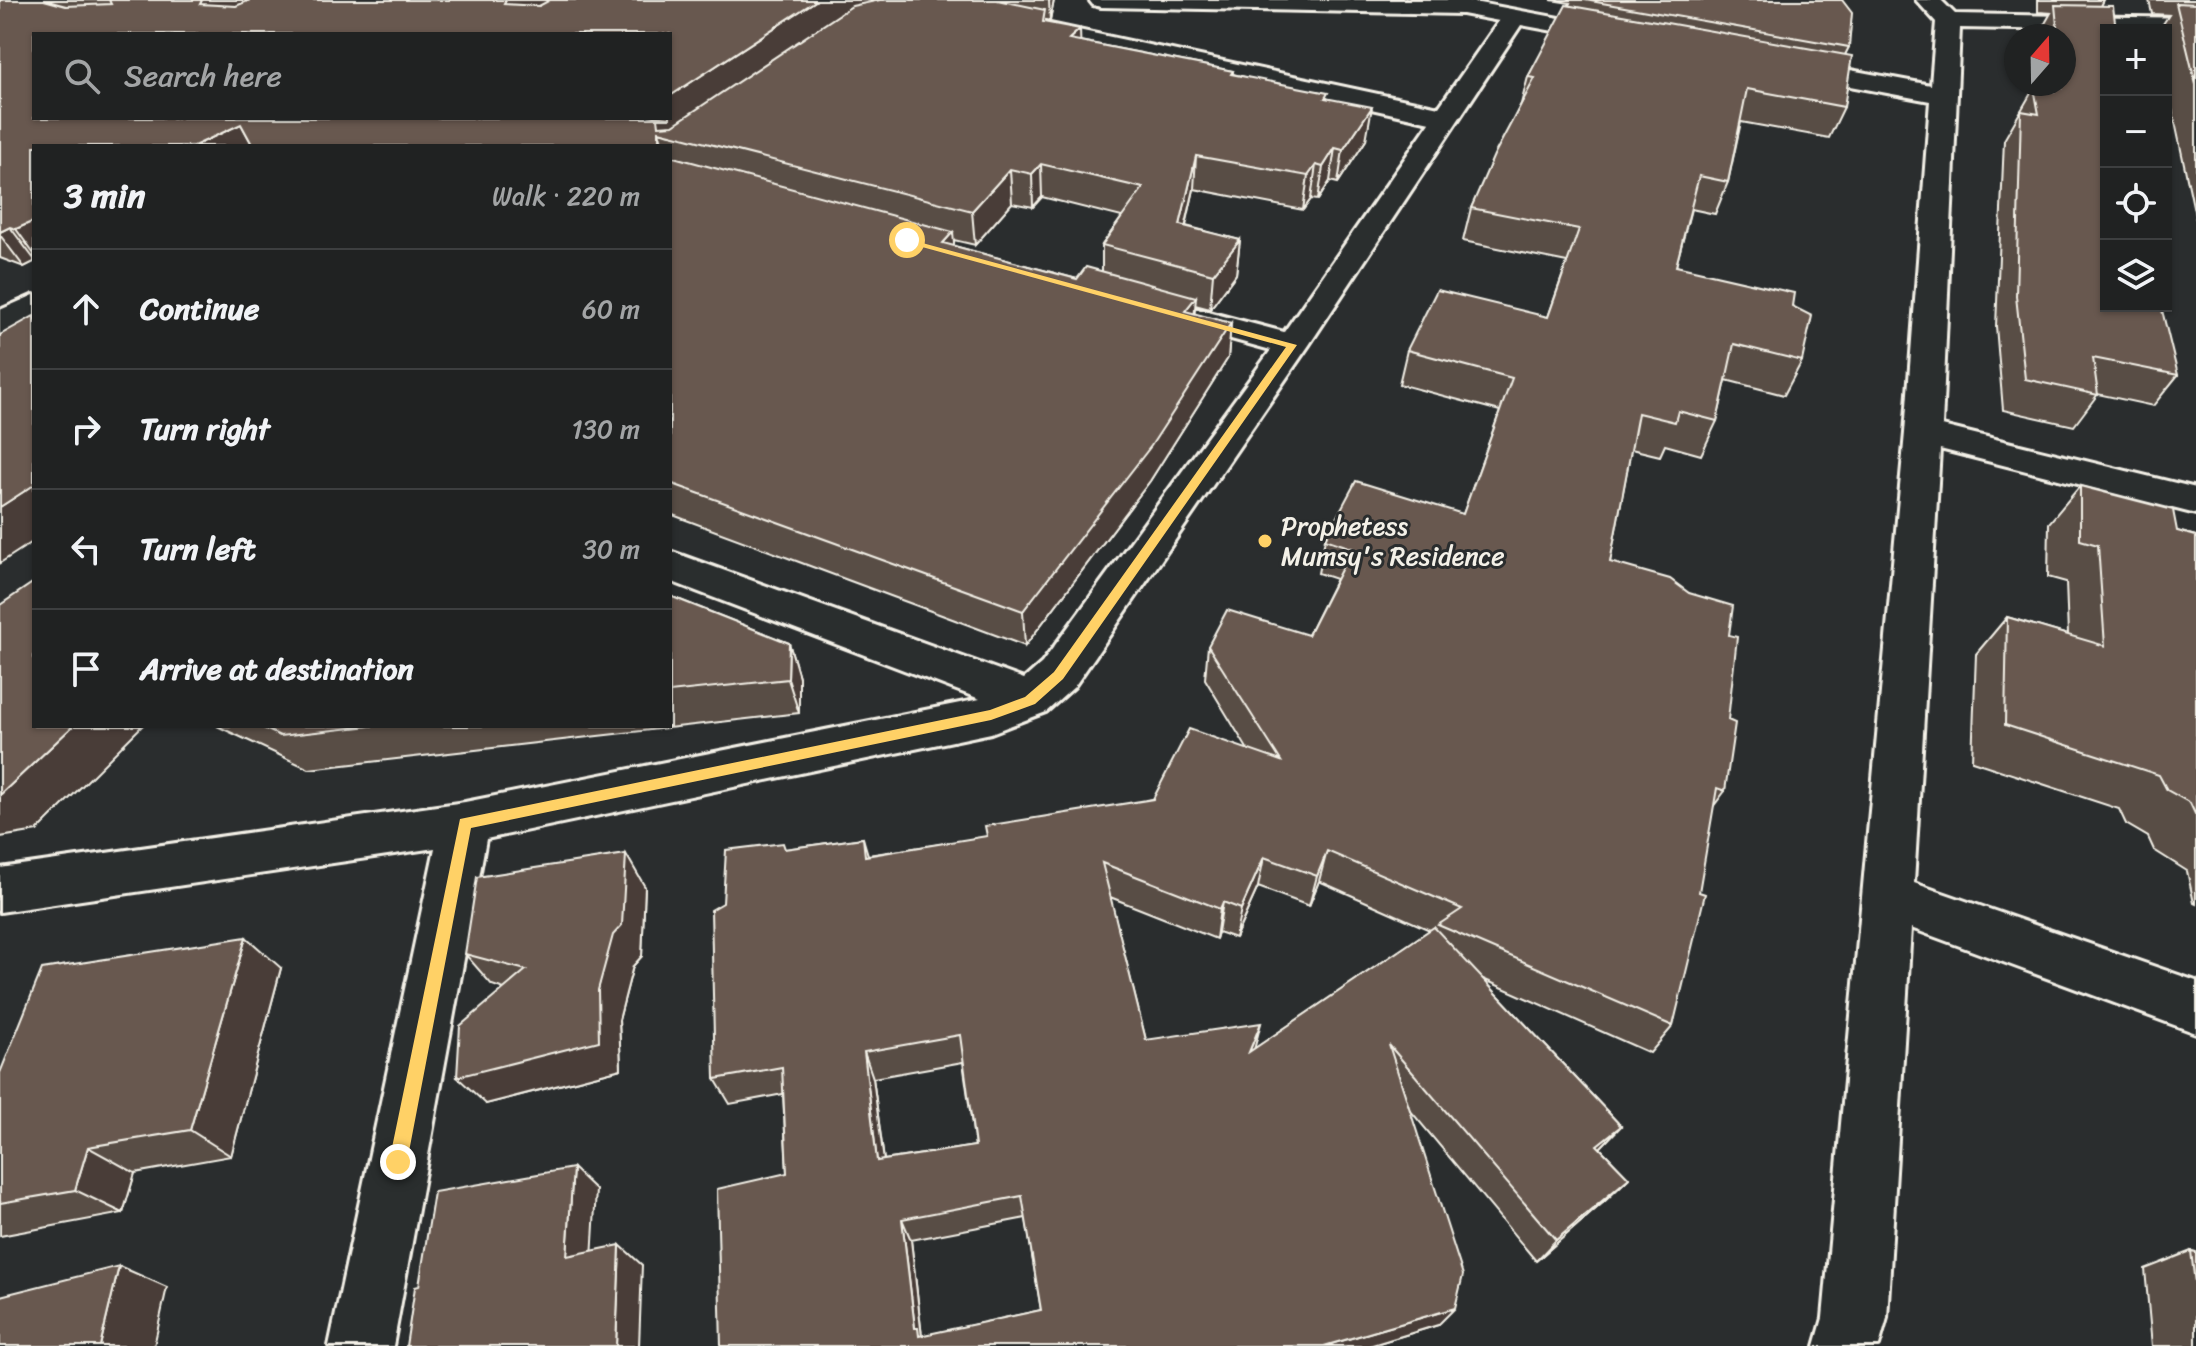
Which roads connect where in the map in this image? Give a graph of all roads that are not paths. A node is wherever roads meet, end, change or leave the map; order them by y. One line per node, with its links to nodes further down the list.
1 (1101, 0): 3 (street)
2 (1938, 10): 5 (street); 8 (street)
3 (1514, 17): 6 (street); 9 (street)
4 (999, 20): 9 (street)
5 (2196, 25)
6 (1636, 39)
7 (1774, 64): 8 (street)
8 (1942, 95): 16 (street)
9 (1446, 117): 15 (street)
10 (0, 292): 11 (street)
11 (32, 304)
12 (1140, 304): 15 (street)
13 (32, 306): 14 (street)
14 (0, 324)
15 (1292, 345): 19 (street)
16 (1923, 433): 17 (street); 22 (street)
17 (2196, 501)
18 (672, 566): 19 (street)
19 (1030, 700): 20 (street)
20 (465, 823): 21 (street); 24 (street)
21 (0, 890)
22 (1888, 897): 23 (street); 25 (street)
23 (2196, 1007)
24 (361, 1346)
25 (1847, 1346)

